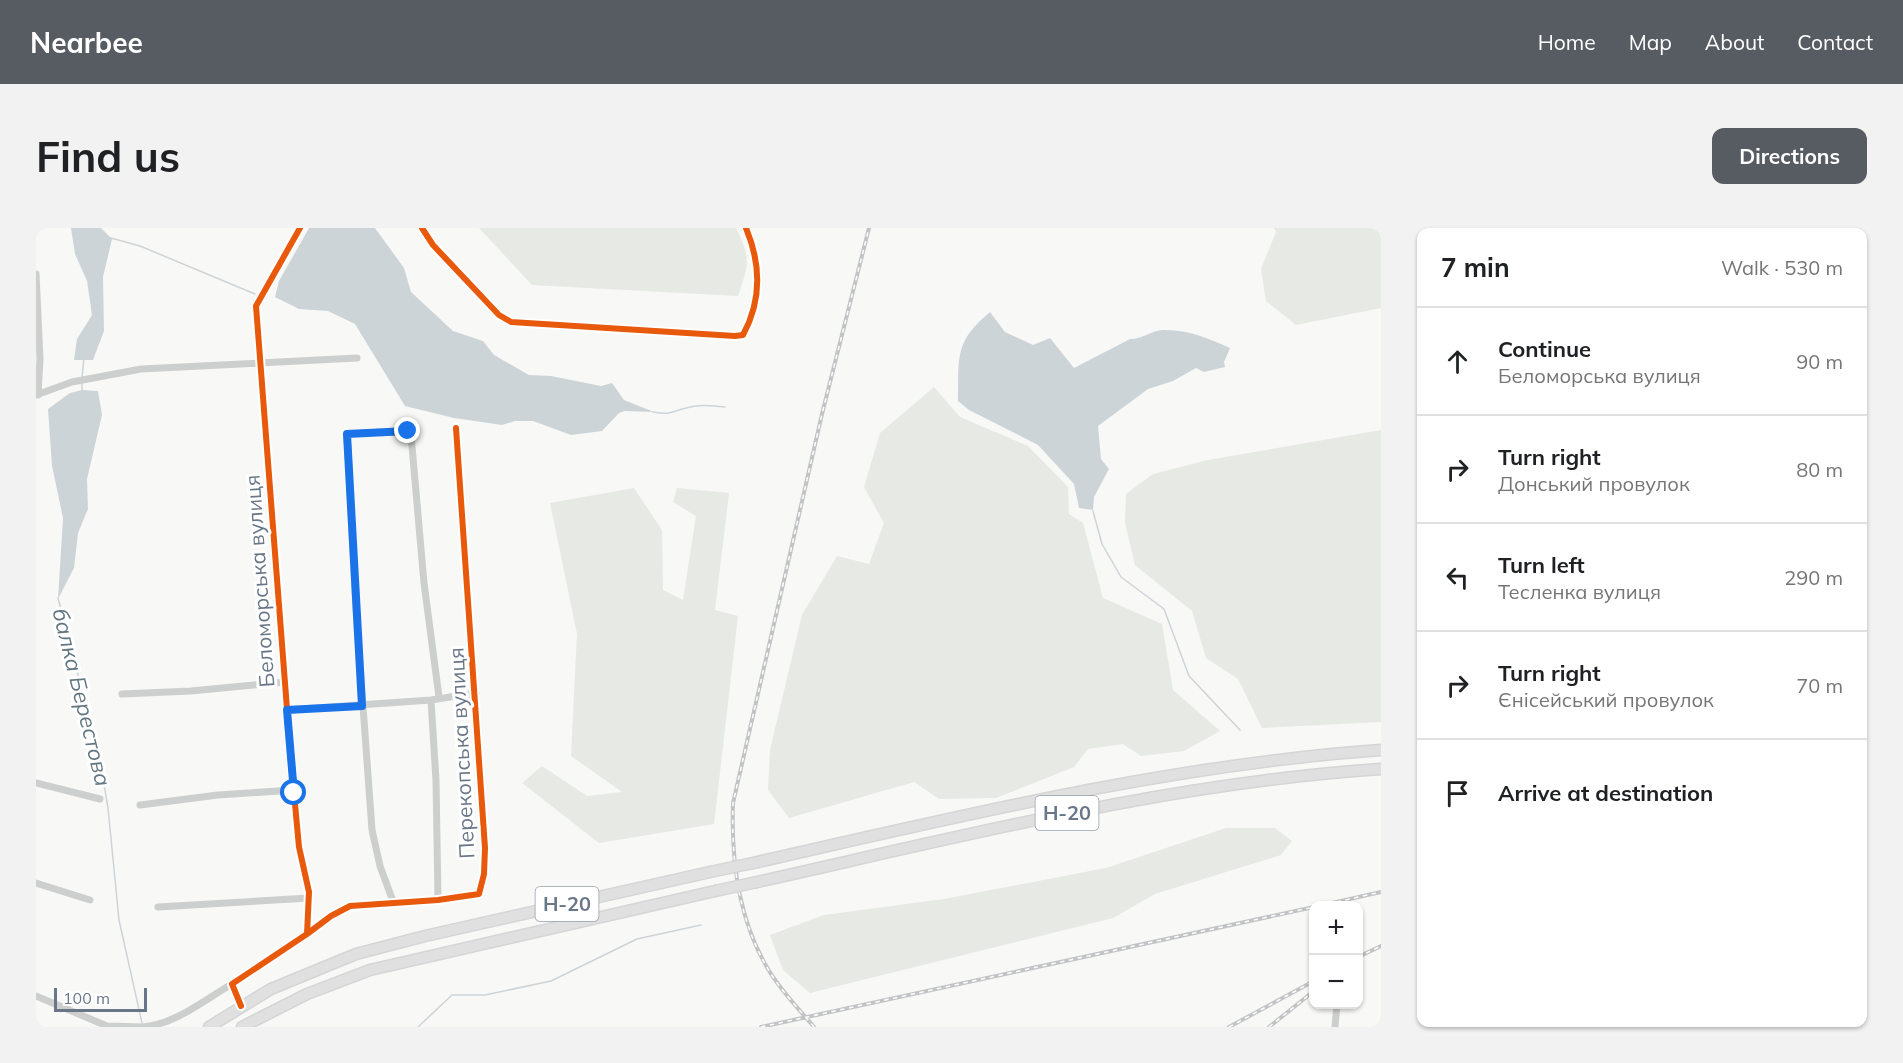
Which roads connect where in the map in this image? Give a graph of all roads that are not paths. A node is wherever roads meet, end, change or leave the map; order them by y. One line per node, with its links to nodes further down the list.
1 (300, 228): 6 (street, Беломорська вулиця)
2 (746, 228): 3 (street)
3 (424, 229)
4 (36, 274): 7 (street)
5 (357, 358): 6 (street)
6 (260, 362): 7 (street); 9 (street, Беломорська вулиця)
7 (37, 395)
8 (456, 428): 10 (street, Перекопська вулиця)
9 (285, 682): 11 (street); 14 (street, Беломорська вулиця)
10 (476, 693): 12 (street); 24 (street, Перекопська вулиця)
11 (122, 694)
12 (435, 699): 13 (street); 13 (street); 24 (street)
13 (362, 706): 14 (street); 25 (street)
14 (287, 710): 18 (street, Беломорська вулиця)
15 (1381, 750): 28 (main road, Н-20, bridge)
16 (1381, 769): 30 (main road, Н-20, bridge)
17 (36, 783): 19 (street)
18 (294, 790): 20 (street); 22 (street, Беломорська вулиця)
19 (100, 799)
20 (140, 805)
21 (36, 884): 23 (street)
22 (309, 898): 26 (street); 27 (street, Беломорська вулиця)
23 (90, 900)
24 (438, 900): 25 (street, Перекопська вулиця)
25 (394, 904): 27 (street, Перекопська вулиця)
26 (158, 907)
27 (307, 934): 29 (street)
28 (299, 976): 30 (main road); 32 (main road, Н-20)
29 (232, 984): 32 (street); 35 (street)
30 (307, 994): 38 (main road, Н-20)
31 (36, 996): 34 (street)
32 (241, 1006): 37 (main road, Н-20)
33 (1337, 1009): 39 (street)
34 (107, 1026): 36 (street)
35 (155, 1026): 36 (street)
36 (143, 1027)
37 (209, 1027)
38 (242, 1027)
39 (1335, 1027)

